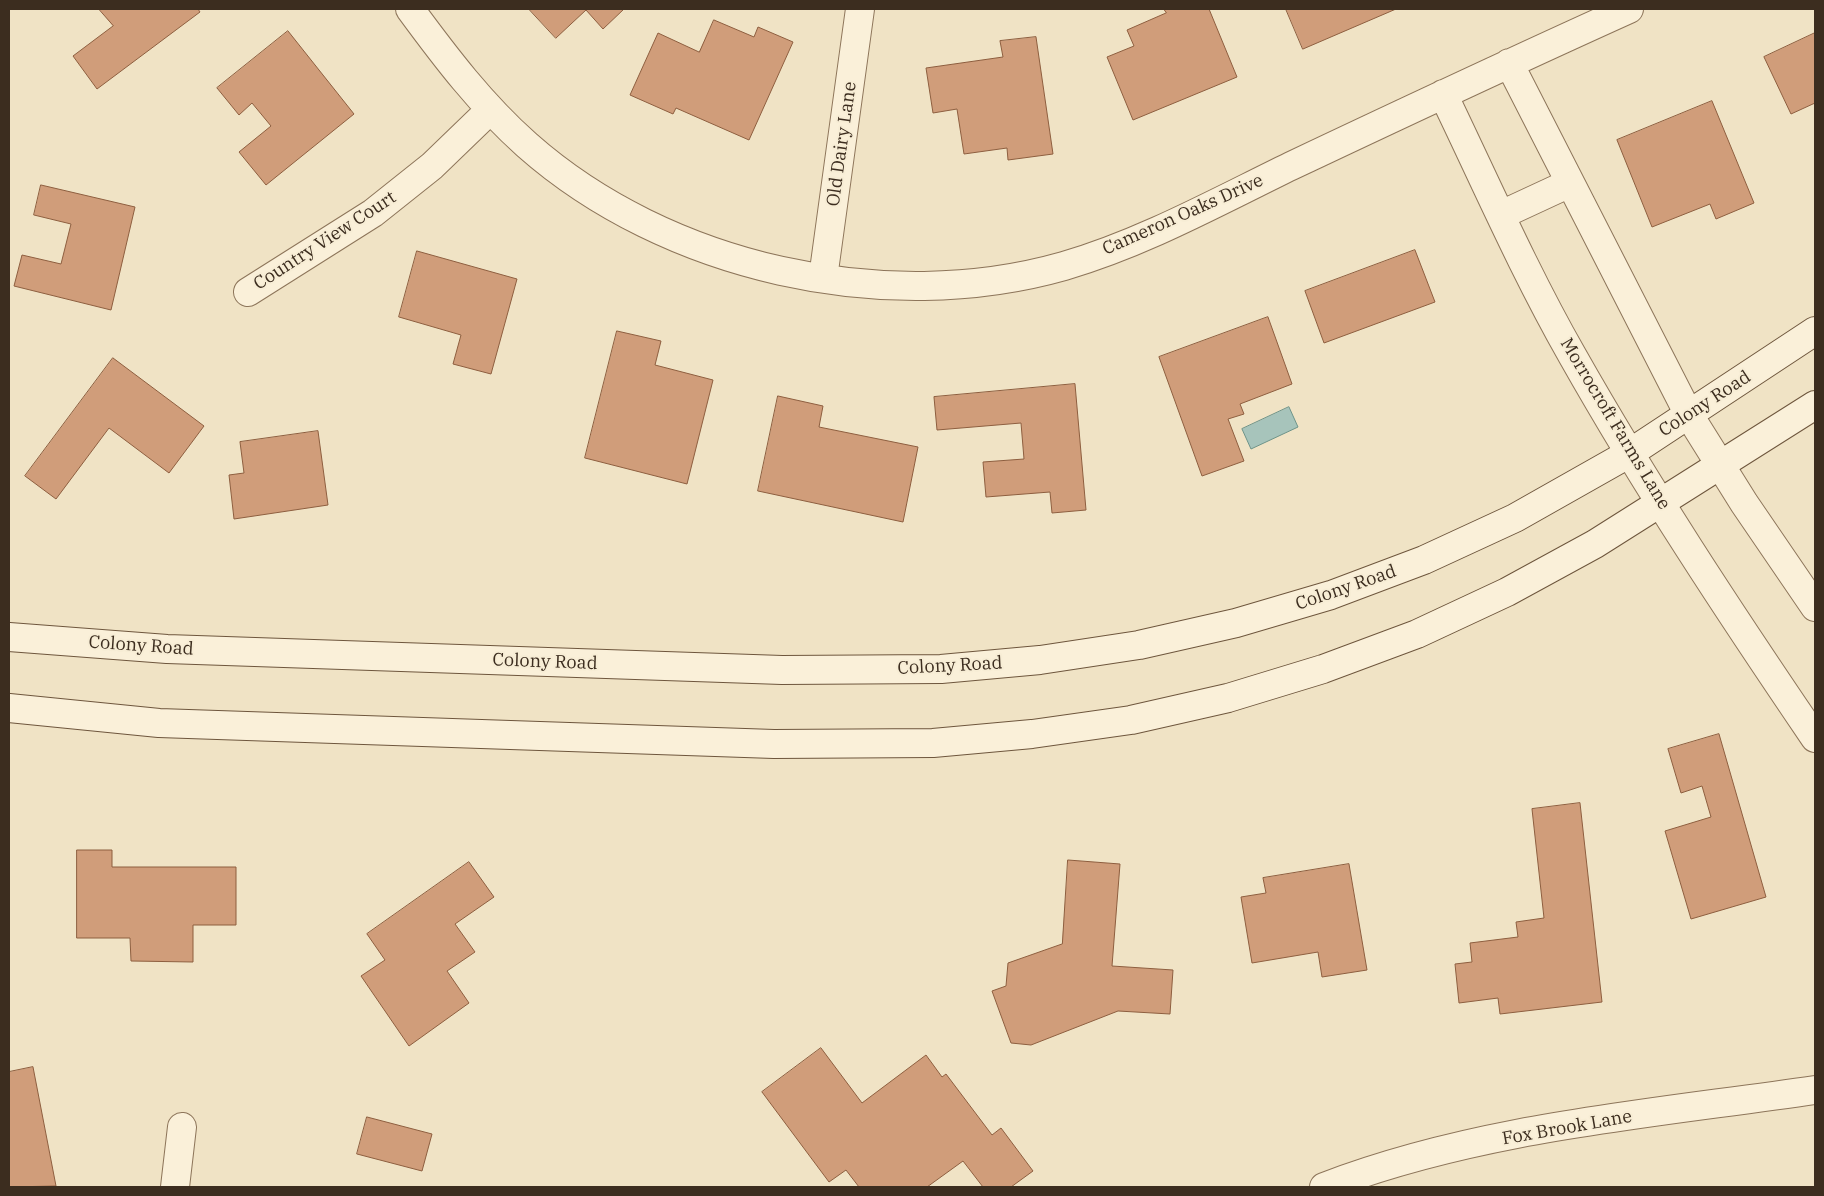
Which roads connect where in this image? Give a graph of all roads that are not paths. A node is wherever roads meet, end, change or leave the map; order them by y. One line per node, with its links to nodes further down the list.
1 (410, 9): 6 (street, Cameron Oaks Drive)
2 (860, 9): 9 (street, Old Dairy Lane)
3 (1629, 9): 4 (street, Cameron Oaks Drive)
4 (1509, 63): 5 (street, Cameron Oaks Drive); 7 (street)
5 (1443, 94): 8 (street, Morrocroft Farms Lane); 9 (street, Cameron Oaks Drive)
6 (490, 110): 9 (street, Cameron Oaks Drive); 10 (street, Country View Court)
7 (1570, 183): 8 (street); 13 (street)
8 (1501, 215): 14 (street, Morrocroft Farms Lane)
9 (823, 278)
10 (248, 292)
11 (1815, 331): 13 (street, Colony Road)
12 (1815, 405): 15 (street)
13 (1689, 415): 14 (street, Colony Road); 15 (street)
14 (1630, 453): 16 (street, Morrocroft Farms Lane); 18 (street, Colony Road)
15 (1718, 464): 16 (street); 17 (street)
16 (1661, 502): 19 (street, Morrocroft Farms Lane); 20 (street)
17 (1815, 607)
18 (9, 638)
19 (1806, 706): 21 (street, Morrocroft Farms Lane)
20 (9, 708)
21 (1815, 738)
22 (1815, 1090): 25 (street, Fox Brook Lane)
23 (182, 1127): 24 (street)
24 (175, 1187)
25 (1324, 1187)

